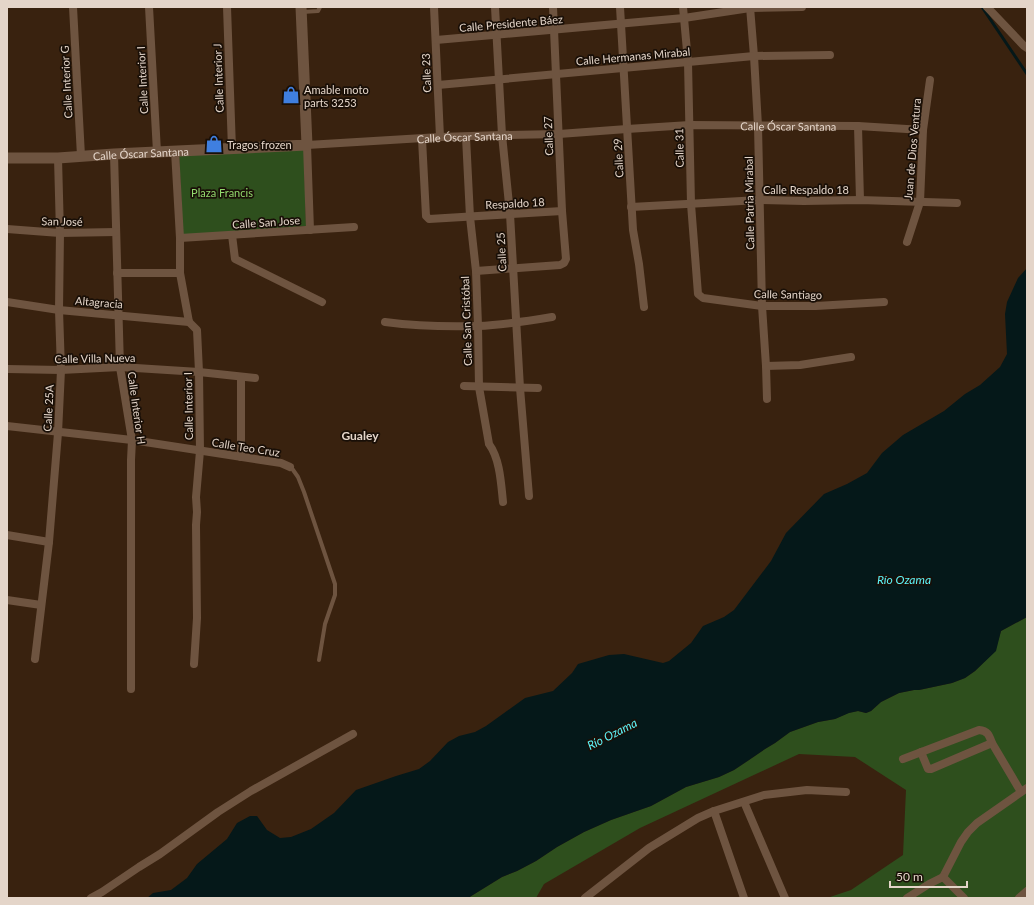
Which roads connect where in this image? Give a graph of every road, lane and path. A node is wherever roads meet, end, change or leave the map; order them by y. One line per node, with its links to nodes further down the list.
1 (73, 7): 43 (street, Calle Interior G)
2 (149, 7): 41 (street, Calle Interior I)
3 (227, 7): 39 (street, Calle Interior J)
4 (320, 7): 13 (lane)
5 (434, 7): 18 (street, Calle 23)
6 (495, 7): 17 (street, Calle 25)
7 (553, 7): 16 (street, Calle 27)
8 (620, 7): 15 (street, Calle 29)
9 (683, 7): 14 (street, Calle 31)
10 (802, 7): 12 (street, Calle Presidente Báez)
11 (987, 7): 19 (street)
12 (750, 8): 14 (street, Calle Presidente Báez); 20 (street, Calle Patria Mirabal)
13 (302, 10): 38 (street)
14 (684, 18): 15 (street, Calle Presidente Báez); 22 (street, Calle 31)
15 (621, 24): 16 (street, Calle Presidente Báez); 23 (street, Calle 29)
16 (554, 30): 17 (street, Calle Presidente Báez); 24 (street, Calle 27)
17 (496, 35): 18 (street, Calle Presidente Báez); 25 (street, Calle 25)
18 (436, 40): 27 (street, Calle 23)
19 (1027, 48)
20 (754, 56): 21 (street, Calle Hermanas Mirabal); 22 (street, Calle Hermanas Mirabal); 29 (street, Calle Patria Mirabal)
21 (830, 56)
22 (688, 62): 23 (street, Calle Hermanas Mirabal); 28 (street, Calle 31)
23 (624, 68): 24 (street, Calle Hermanas Mirabal); 31 (street, Calle 29)
24 (557, 74): 25 (street, Calle Hermanas Mirabal); 33 (street, Calle 27)
25 (499, 79): 27 (street, Calle Hermanas Mirabal); 34 (street, Calle 25)
26 (930, 80): 32 (street, Juan de Dios Ventura)
27 (438, 85): 35 (street, Calle 23)
28 (690, 125): 29 (street, Calle Óscar Santana); 31 (street, Calle Óscar Santana); 50 (street, Calle 31)
29 (758, 126): 30 (street, Calle Óscar Santana); 46 (street, Calle Patria Mirabal)
30 (858, 126): 32 (street, Calle Óscar Santana); 47 (street)
31 (627, 129): 33 (street, Calle Óscar Santana); 51 (street, Calle 29)
32 (923, 130): 48 (street, Juan de Dios Ventura)
33 (559, 134): 34 (street, Calle Óscar Santana); 52 (street, Calle 27)
34 (502, 135): 36 (street, Calle Óscar Santana); 53 (street, Calle 25)
35 (440, 137): 36 (street, Calle Óscar Santana); 37 (street, Calle Óscar Santana)
36 (466, 137): 54 (street, Calle San Cristóbal)
37 (422, 139): 38 (street, Calle Óscar Santana); 54 (street, Respaldo 18)
38 (308, 145): 39 (street, Calle Óscar Santana); 57 (street)
39 (232, 148): 40 (street, Calle Óscar Santana)
40 (175, 151): 41 (street, Calle Óscar Santana); 61 (street, Calle Interior I)
41 (157, 152): 42 (street, Calle Óscar Santana)
42 (114, 154): 43 (street, Calle Óscar Santana); 58 (street, Calle Interior H)
43 (81, 156): 45 (street, Calle Óscar Santana)
44 (7, 158): 45 (street, Calle Óscar Santana)
45 (58, 158): 59 (street, Calle 25A)
46 (760, 200): 47 (street, Calle Respaldo 18); 50 (street, Calle Respaldo 18); 71 (street, Calle Patria Mirabal)
47 (860, 200): 48 (street, Calle Respaldo 18)
48 (920, 202): 49 (street, Calle Respaldo 18); 62 (street, Juan de Dios Ventura)
49 (957, 203)
50 (691, 204): 51 (street, Calle Respaldo 18); 67 (street, Calle 31)
51 (631, 207): 72 (street, Calle 29)
52 (562, 211): 53 (street, Respaldo 18); 63 (street, Calle 27)
53 (510, 214): 54 (street, Respaldo 18); 63 (street, Calle 25)
54 (470, 217): 64 (street, Calle San Cristóbal)
55 (354, 227): 57 (street, Calle San Jose)
56 (7, 229): 59 (street, San José)
57 (310, 230): 60 (street, Calle San Jose)
58 (116, 232): 59 (street, San José); 65 (street, Calle Interior H)
59 (60, 233): 73 (street, Calle 25A)
60 (232, 235): 61 (street, Calle San Jose); 69 (street)
61 (180, 238): 66 (street, Calle Interior I)
62 (907, 242)
63 (513, 268): 64 (street); 78 (street, Calle 25)
64 (476, 271): 79 (street, Calle San Cristóbal)
65 (117, 273): 66 (street); 74 (street, Calle Interior H)
66 (180, 274): 76 (street, Calle Interior I)
67 (697, 289): 71 (street, Calle Santiago)
68 (7, 302): 73 (street, Altagracia)
69 (322, 302)
70 (884, 302): 71 (street, Calle Santiago)
71 (762, 306): 81 (street, Calle Patria Mirabal)
72 (644, 307)
73 (59, 310): 74 (street, Altagracia); 84 (street, Calle 25A)
74 (119, 315): 76 (street, Altagracia); 82 (street, Calle Interior H)
75 (552, 318): 78 (street)
76 (189, 322): 85 (street, Calle Interior I)
77 (385, 322): 79 (street)
78 (516, 323): 79 (street); 90 (street, Calle 25)
79 (478, 326): 89 (street, Calle San Cristóbal)
80 (851, 357): 81 (street)
81 (766, 366): 92 (street, Calle Patria Mirabal)
82 (120, 367): 84 (street, Calle Villa Nueva); 85 (street, Calle Villa Nueva); 95 (street, Calle Interior H)
83 (7, 369): 84 (street, Calle Villa Nueva)
84 (61, 370): 94 (street, Calle 25A)
85 (199, 372): 86 (street, Calle Villa Nueva); 96 (street, Calle Interior I)
86 (241, 377): 87 (street, Calle Villa Nueva); 97 (street)
87 (255, 378)
88 (464, 386): 89 (street)
89 (479, 386): 90 (street); 100 (street, Calle San Cristóbal)
90 (520, 388): 91 (street); 99 (street, Calle 25)
91 (538, 388)
92 (767, 399)
93 (7, 426): 94 (street, Calle Teo Cruz)
94 (58, 433): 95 (street, Calle Teo Cruz); 102 (street, Calle 25A)
95 (132, 440): 96 (street, Calle Teo Cruz); 108 (street, Calle Interior H)
96 (200, 451): 97 (street, Calle Teo Cruz); 107 (street, Calle Interior I)
97 (241, 457): 98 (street, Calle Teo Cruz)
98 (290, 467): 106 (lane)
99 (529, 496)
100 (503, 502)
101 (7, 535): 102 (street)
102 (49, 542): 104 (street, Calle 25A)
103 (7, 600): 104 (street)
104 (41, 606): 105 (street, Calle 25A)
105 (35, 659)
106 (319, 660)
107 (194, 664)
108 (131, 689)
109 (353, 734): 119 (street)
110 (992, 742): 111 (street); 111 (street); 113 (street)
111 (921, 752): 112 (street)
112 (903, 759)
113 (1024, 790): 117 (street)
114 (846, 792): 115 (street)
115 (744, 802): 116 (street); 122 (street)
116 (714, 811): 120 (street); 121 (street)
117 (943, 877): 123 (street); 124 (street)
118 (1027, 891): 125 (street)
119 (91, 898)
120 (585, 898)
121 (744, 898)
122 (785, 898)
123 (907, 898)
124 (964, 898)
125 (1019, 898)

